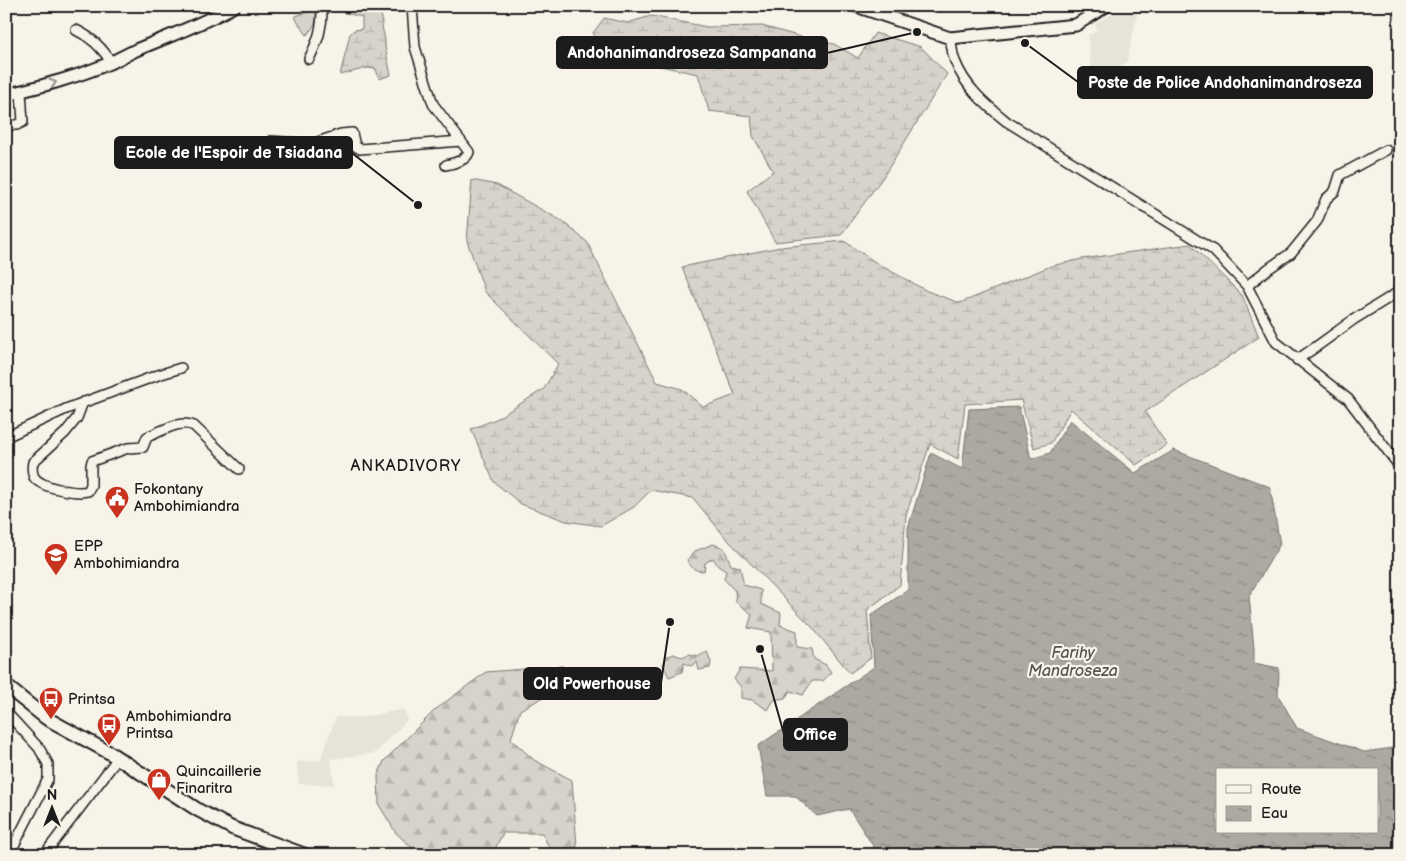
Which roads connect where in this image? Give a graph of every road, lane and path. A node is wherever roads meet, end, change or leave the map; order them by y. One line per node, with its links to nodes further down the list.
1 (234, 6): 9 (street)
2 (322, 6): 8 (street)
3 (412, 6): 14 (street)
4 (856, 6): 7 (street)
5 (1106, 6): 7 (street)
6 (76, 30): 9 (street)
7 (950, 38): 17 (street)
8 (309, 59)
9 (111, 62): 10 (street, one-way to 9)
10 (21, 92): 11 (street); 12 (street)
11 (6, 95)
12 (6, 125)
13 (271, 140): 14 (street)
14 (461, 141): 16 (street)
15 (1386, 150): 17 (street)
16 (446, 165)
17 (1247, 286): 19 (street)
18 (1400, 291): 19 (street)
19 (1297, 360): 23 (street)
20 (181, 368): 21 (street)
21 (83, 402): 22 (street); 24 (street)
22 (6, 437)
23 (1400, 467)
24 (239, 469)
25 (6, 686): 27 (main road)
26 (6, 712): 28 (street)
27 (118, 758): 29 (street); 30 (main road)
28 (8, 855)
29 (44, 855)
30 (305, 855)

